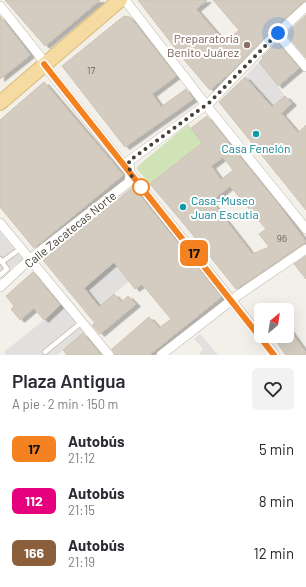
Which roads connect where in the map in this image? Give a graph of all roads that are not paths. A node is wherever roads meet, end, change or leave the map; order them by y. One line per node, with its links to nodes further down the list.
1 (120, 0): 6 (main road)
2 (125, 0): 9 (street)
3 (0, 6): 6 (street)
4 (306, 7): 5 (street, Calle Zacatecas Norte)
5 (278, 33): 7 (street); 9 (street, Calle Zacatecas Norte)
6 (44, 64): 8 (main road); 10 (street)
7 (306, 67)
8 (0, 103)
9 (206, 105): 10 (street, Calle Zacatecas Norte); 12 (street)
10 (130, 174): 15 (street, Calle Zacatecas Norte); 19 (street)
11 (0, 223): 13 (street)
12 (306, 229)
13 (21, 248): 15 (street); 16 (lane)
14 (306, 248): 19 (street)
15 (30, 260): 18 (street, Calle Zacatecas Norte); 20 (street)
16 (1, 261): 17 (lane)
17 (0, 276)
18 (0, 287)
19 (232, 300): 23 (street); 24 (street)
20 (82, 322): 21 (lane); 22 (street)
21 (45, 352)
22 (109, 355)
23 (161, 355)
24 (274, 355)

